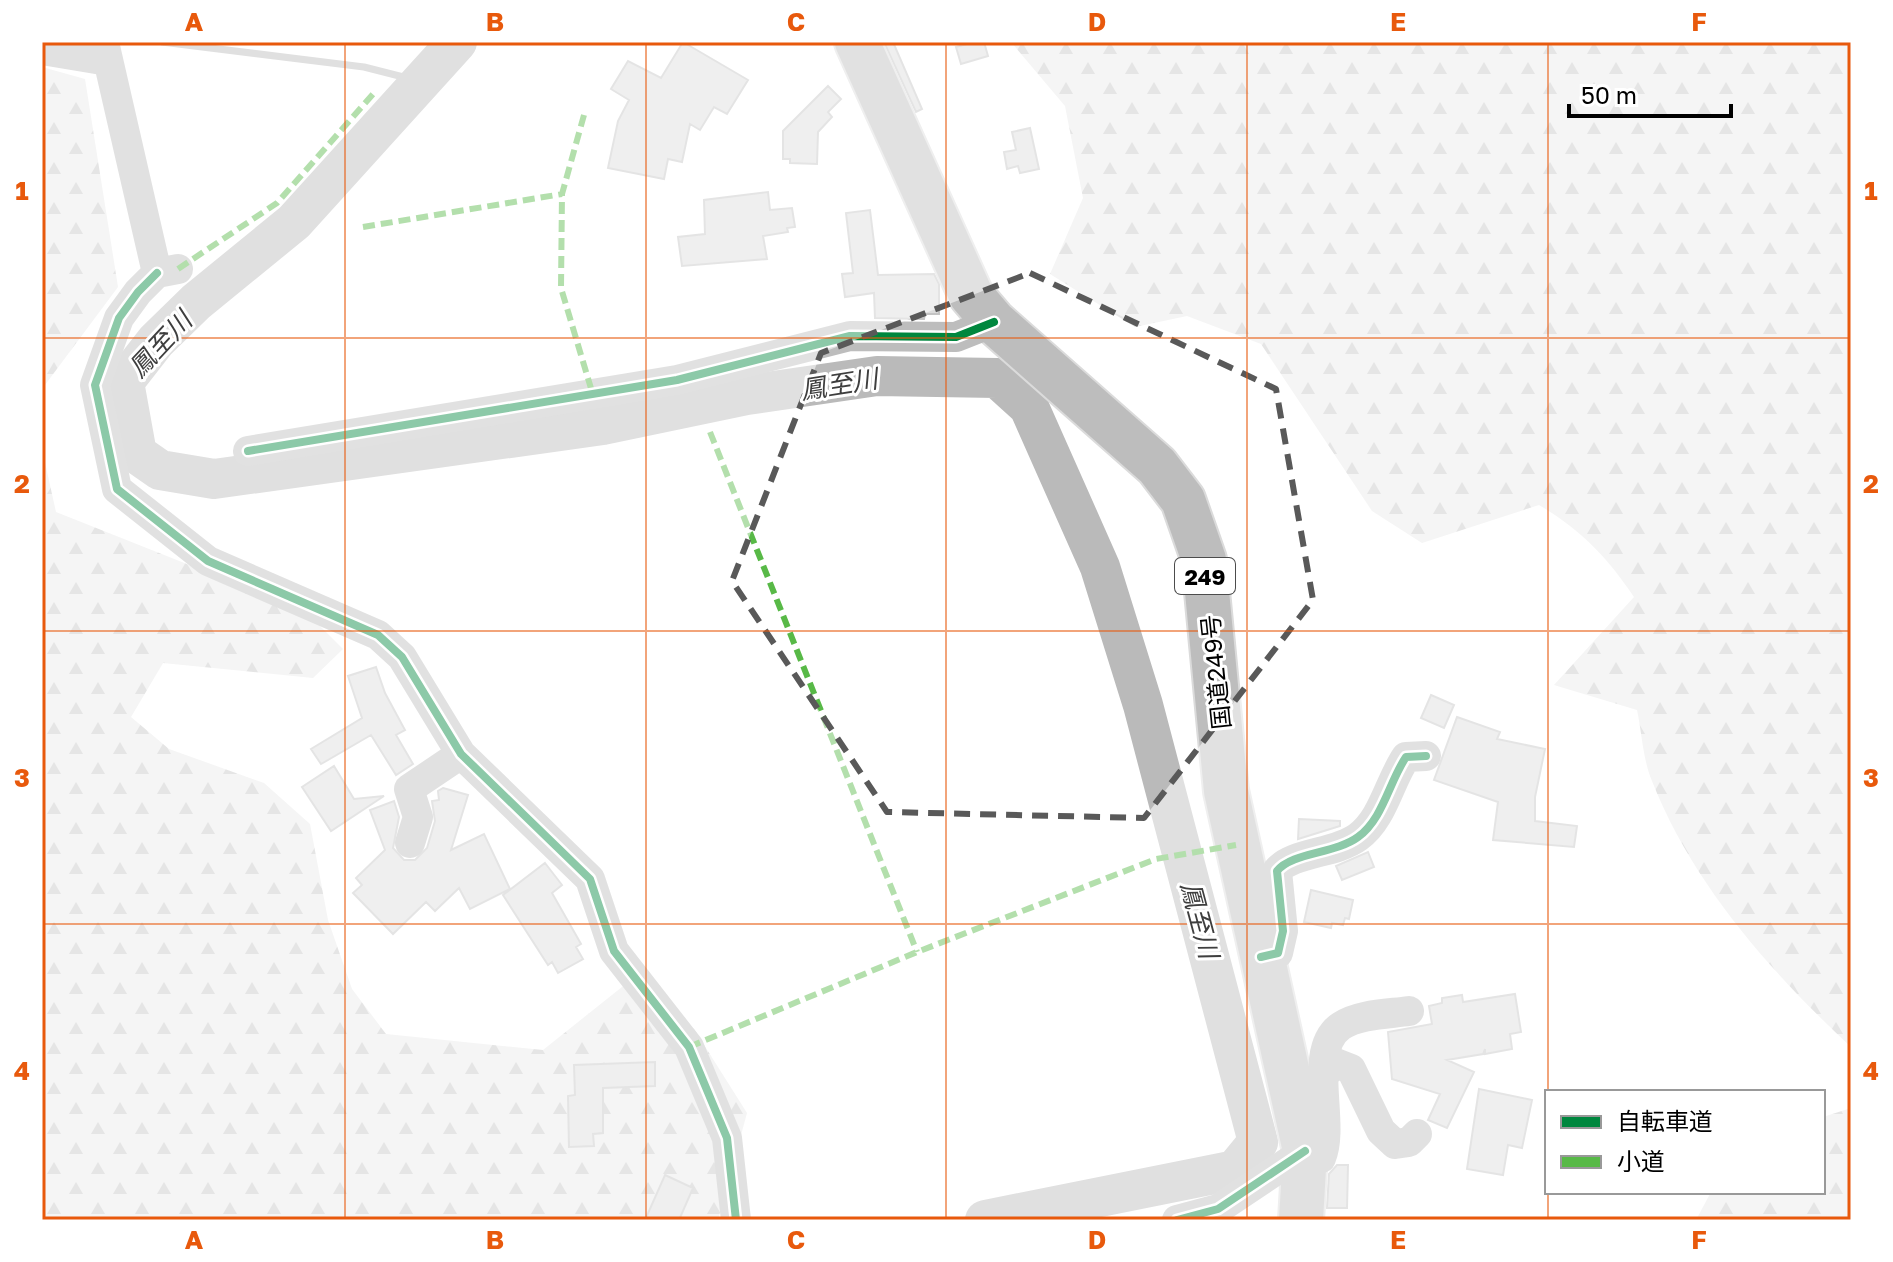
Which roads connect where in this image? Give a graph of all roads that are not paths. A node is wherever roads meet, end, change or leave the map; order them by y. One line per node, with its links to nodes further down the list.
1 (857, 42): 4 (highway, 国道249号 / 249)
2 (42, 50): 3 (street)
3 (105, 50): 6 (street)
4 (994, 322): 5 (street); 9 (highway, 国道249号 / 249)
5 (248, 451)
6 (461, 754): 8 (street); 14 (street)
7 (1426, 756): 9 (street)
8 (410, 843)
9 (1261, 957): 13 (highway, 国道249号 / 249)
10 (1409, 1011): 11 (street)
11 (1323, 1078): 12 (street); 13 (street)
12 (1417, 1134)
13 (1304, 1156): 15 (street); 16 (highway, 国道249号 / 249)
14 (736, 1220)
15 (1177, 1220)
16 (1301, 1220)

